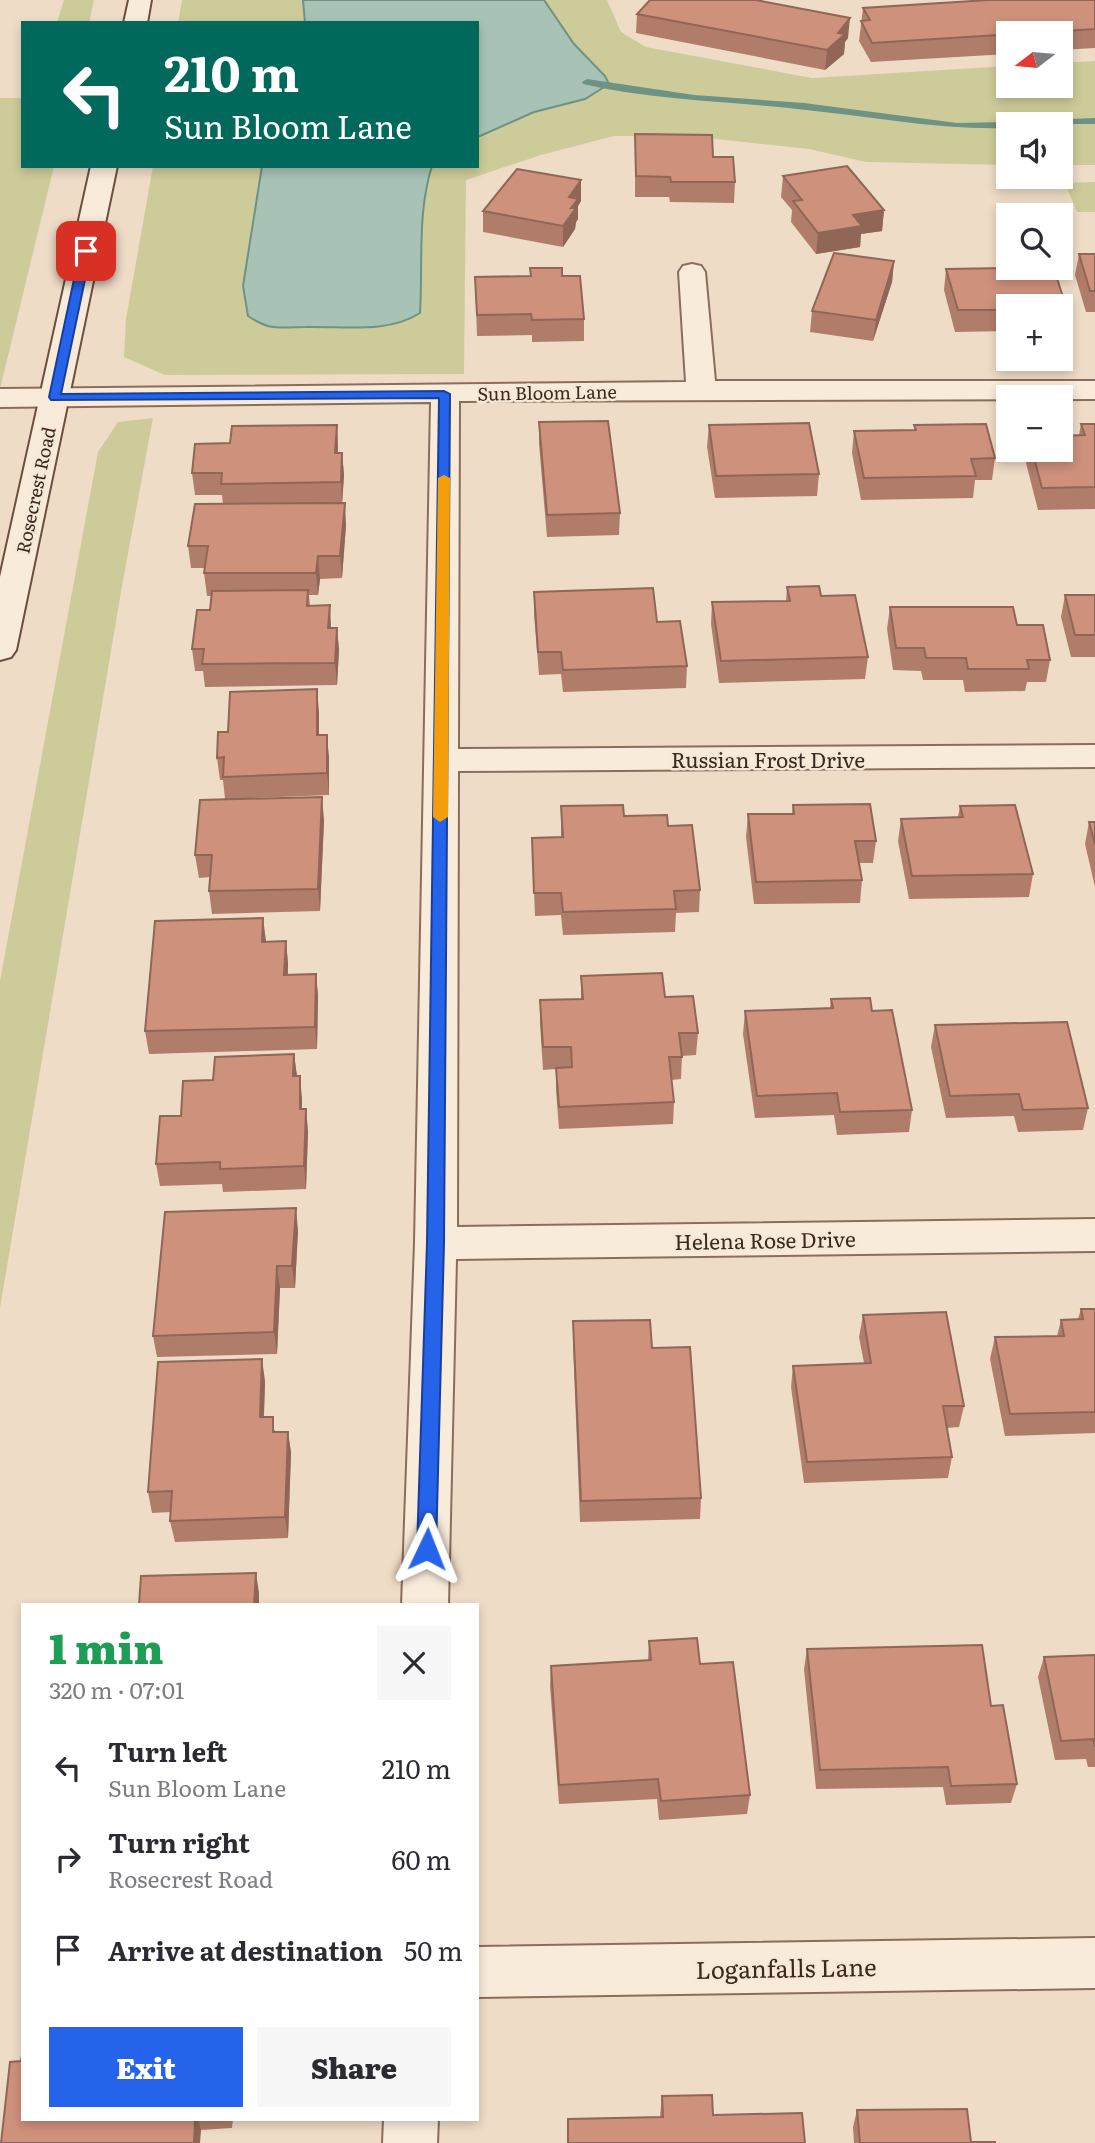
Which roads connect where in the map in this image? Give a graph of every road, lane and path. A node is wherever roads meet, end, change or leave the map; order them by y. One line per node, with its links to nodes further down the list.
1 (140, 0): 2 (street)
2 (135, 21)
3 (104, 168): 8 (street, Rosecrest Road)
4 (692, 272): 5 (street)
5 (701, 390): 6 (street, Sun Bloom Lane); 7 (street, Sun Bloom Lane)
6 (1095, 390)
7 (444, 394): 8 (street, Sun Bloom Lane); 12 (street)
8 (55, 397): 9 (street, Sun Bloom Lane); 10 (street, Rosecrest Road)
9 (0, 398)
10 (0, 650)
11 (1095, 756): 12 (street, Russian Frost Drive)
12 (441, 760): 14 (street)
13 (1095, 1235): 14 (street, Helena Rose Drive)
14 (436, 1243): 15 (street)
15 (425, 1603)
16 (1095, 1963): 17 (street, Loganfalls Lane)
17 (479, 1972)
18 (411, 2121): 19 (street)
19 (410, 2143)

